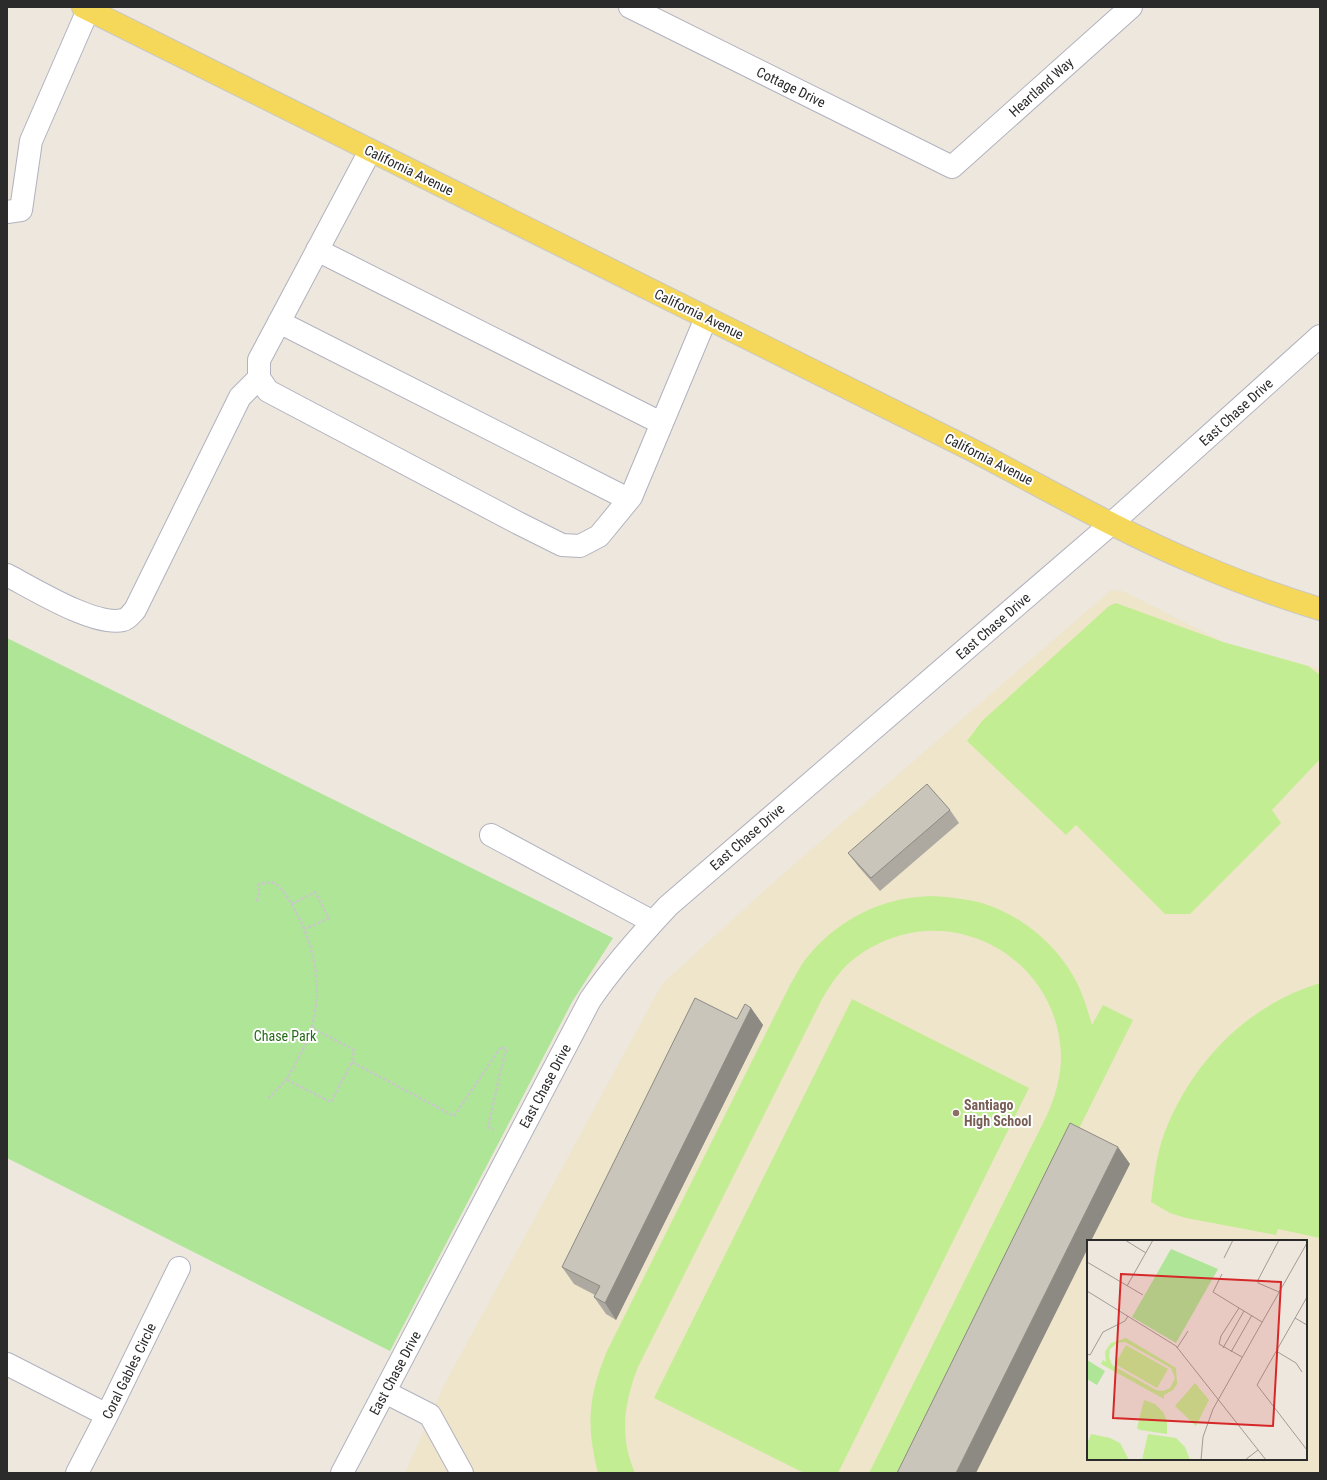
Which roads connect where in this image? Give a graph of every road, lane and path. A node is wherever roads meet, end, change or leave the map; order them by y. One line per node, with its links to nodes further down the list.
1 (1131, 7): 5 (street, Heartland Way)
2 (85, 8): 4 (main road, California Avenue); 6 (street)
3 (634, 8): 5 (street, Cottage Drive)
4 (370, 151): 7 (street); 8 (main road, California Avenue)
5 (952, 167)
6 (14, 211)
7 (317, 250): 9 (street); 12 (street)
8 (706, 318): 12 (street); 14 (main road, California Avenue)
9 (279, 322): 11 (street); 13 (street)
10 (1320, 336): 14 (street, East Chase Drive)
11 (259, 378): 13 (street); 15 (street)
12 (661, 423): 13 (street)
13 (628, 499)
14 (1111, 524): 16 (main road, California Avenue); 20 (street, East Chase Drive)
15 (7, 575)
16 (1320, 609)
17 (492, 835): 20 (street)
18 (257, 901): 19 (path)
19 (292, 904): 21 (path); 21 (path)
20 (653, 922): 29 (street, East Chase Drive)
21 (305, 929): 22 (path)
22 (312, 1028): 23 (path); 24 (path)
23 (352, 1062): 24 (path); 26 (path)
24 (287, 1080): 25 (path)
25 (268, 1098)
26 (496, 1131)
27 (179, 1268): 30 (street, Coral Gables Circle)
28 (7, 1364): 30 (street)
29 (385, 1392): 32 (street, East Chase Drive); 33 (street)
30 (107, 1415): 31 (street, Coral Gables Circle)
31 (77, 1473)
32 (342, 1473)
33 (462, 1473)

